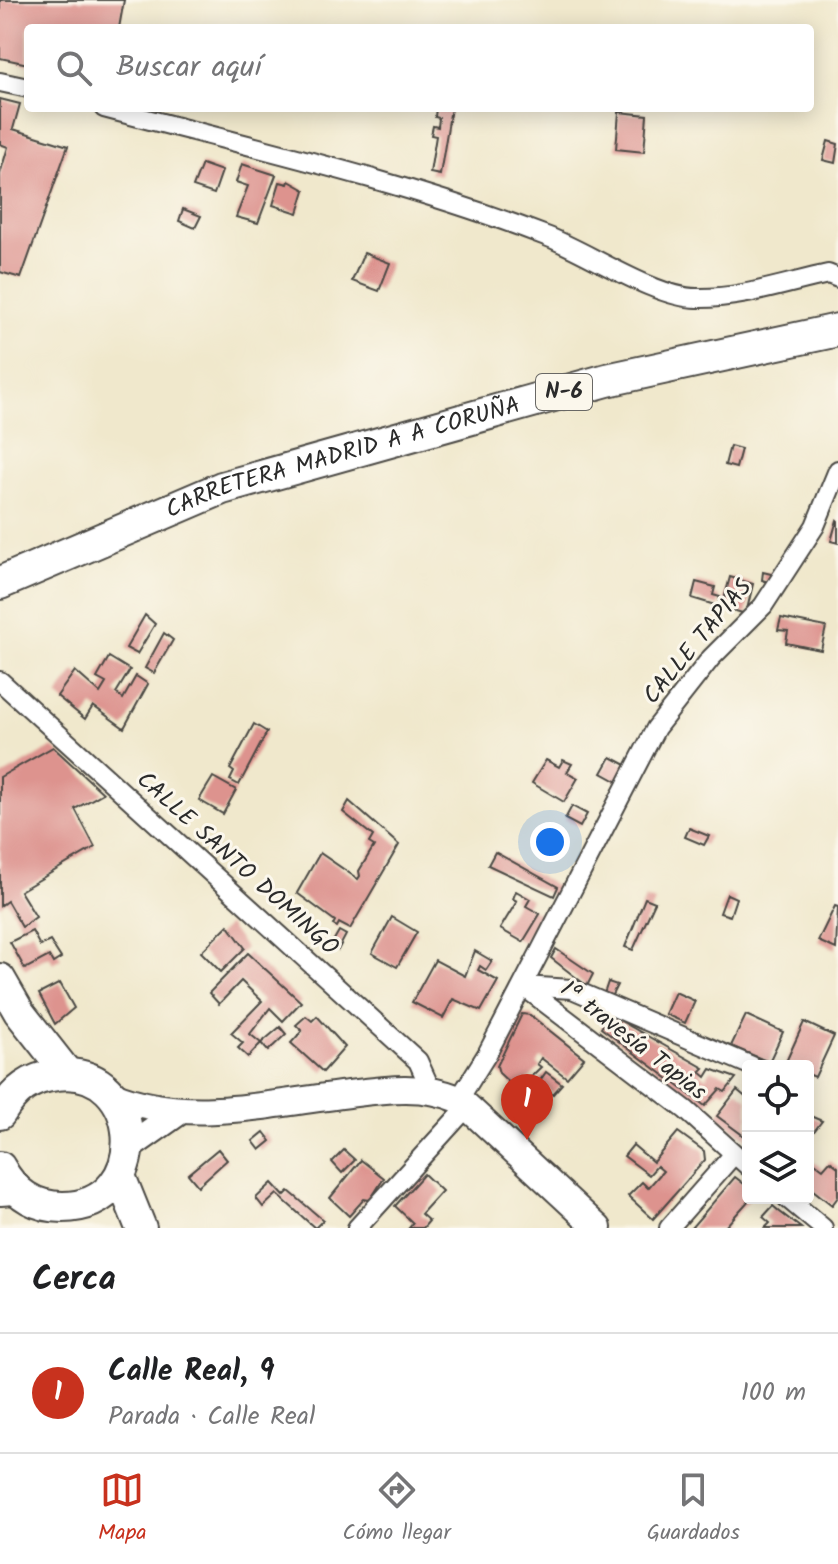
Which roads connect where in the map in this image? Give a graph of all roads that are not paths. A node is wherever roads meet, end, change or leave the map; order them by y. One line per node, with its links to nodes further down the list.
1 (0, 82): 2 (street)
2 (24, 87)
3 (119, 112): 4 (street)
4 (838, 278)
5 (838, 330): 7 (highway, CARRETERA MADRID A A CORUÑA / N-6)
6 (838, 470): 10 (street, CALLE TAPIAS)
7 (0, 583)
8 (0, 681): 13 (street, CALLE SANTO DOMINGO)
9 (0, 979): 12 (main road)
10 (523, 986): 11 (street); 16 (street, CALLE TAPIAS); 19 (street, 1ª travesía Tapias)
11 (742, 1062)
12 (67, 1073): 14 (main road); 15 (main road)
13 (431, 1090): 16 (main road); 17 (main road)
14 (3, 1094)
15 (111, 1094): 17 (main road); 18 (main road)
16 (463, 1103): 26 (street, CALLE TAPIAS); 27 (main road)
17 (180, 1111): 18 (main road)
18 (129, 1147): 20 (main road)
19 (741, 1160): 28 (street)
20 (120, 1176): 23 (main road); 25 (main road)
21 (5, 1181): 23 (main road)
22 (794, 1204): 29 (street)
23 (48, 1207): 24 (main road)
24 (69, 1228)
25 (141, 1228)
26 (357, 1228)
27 (598, 1228)
28 (669, 1228)
29 (823, 1228)

